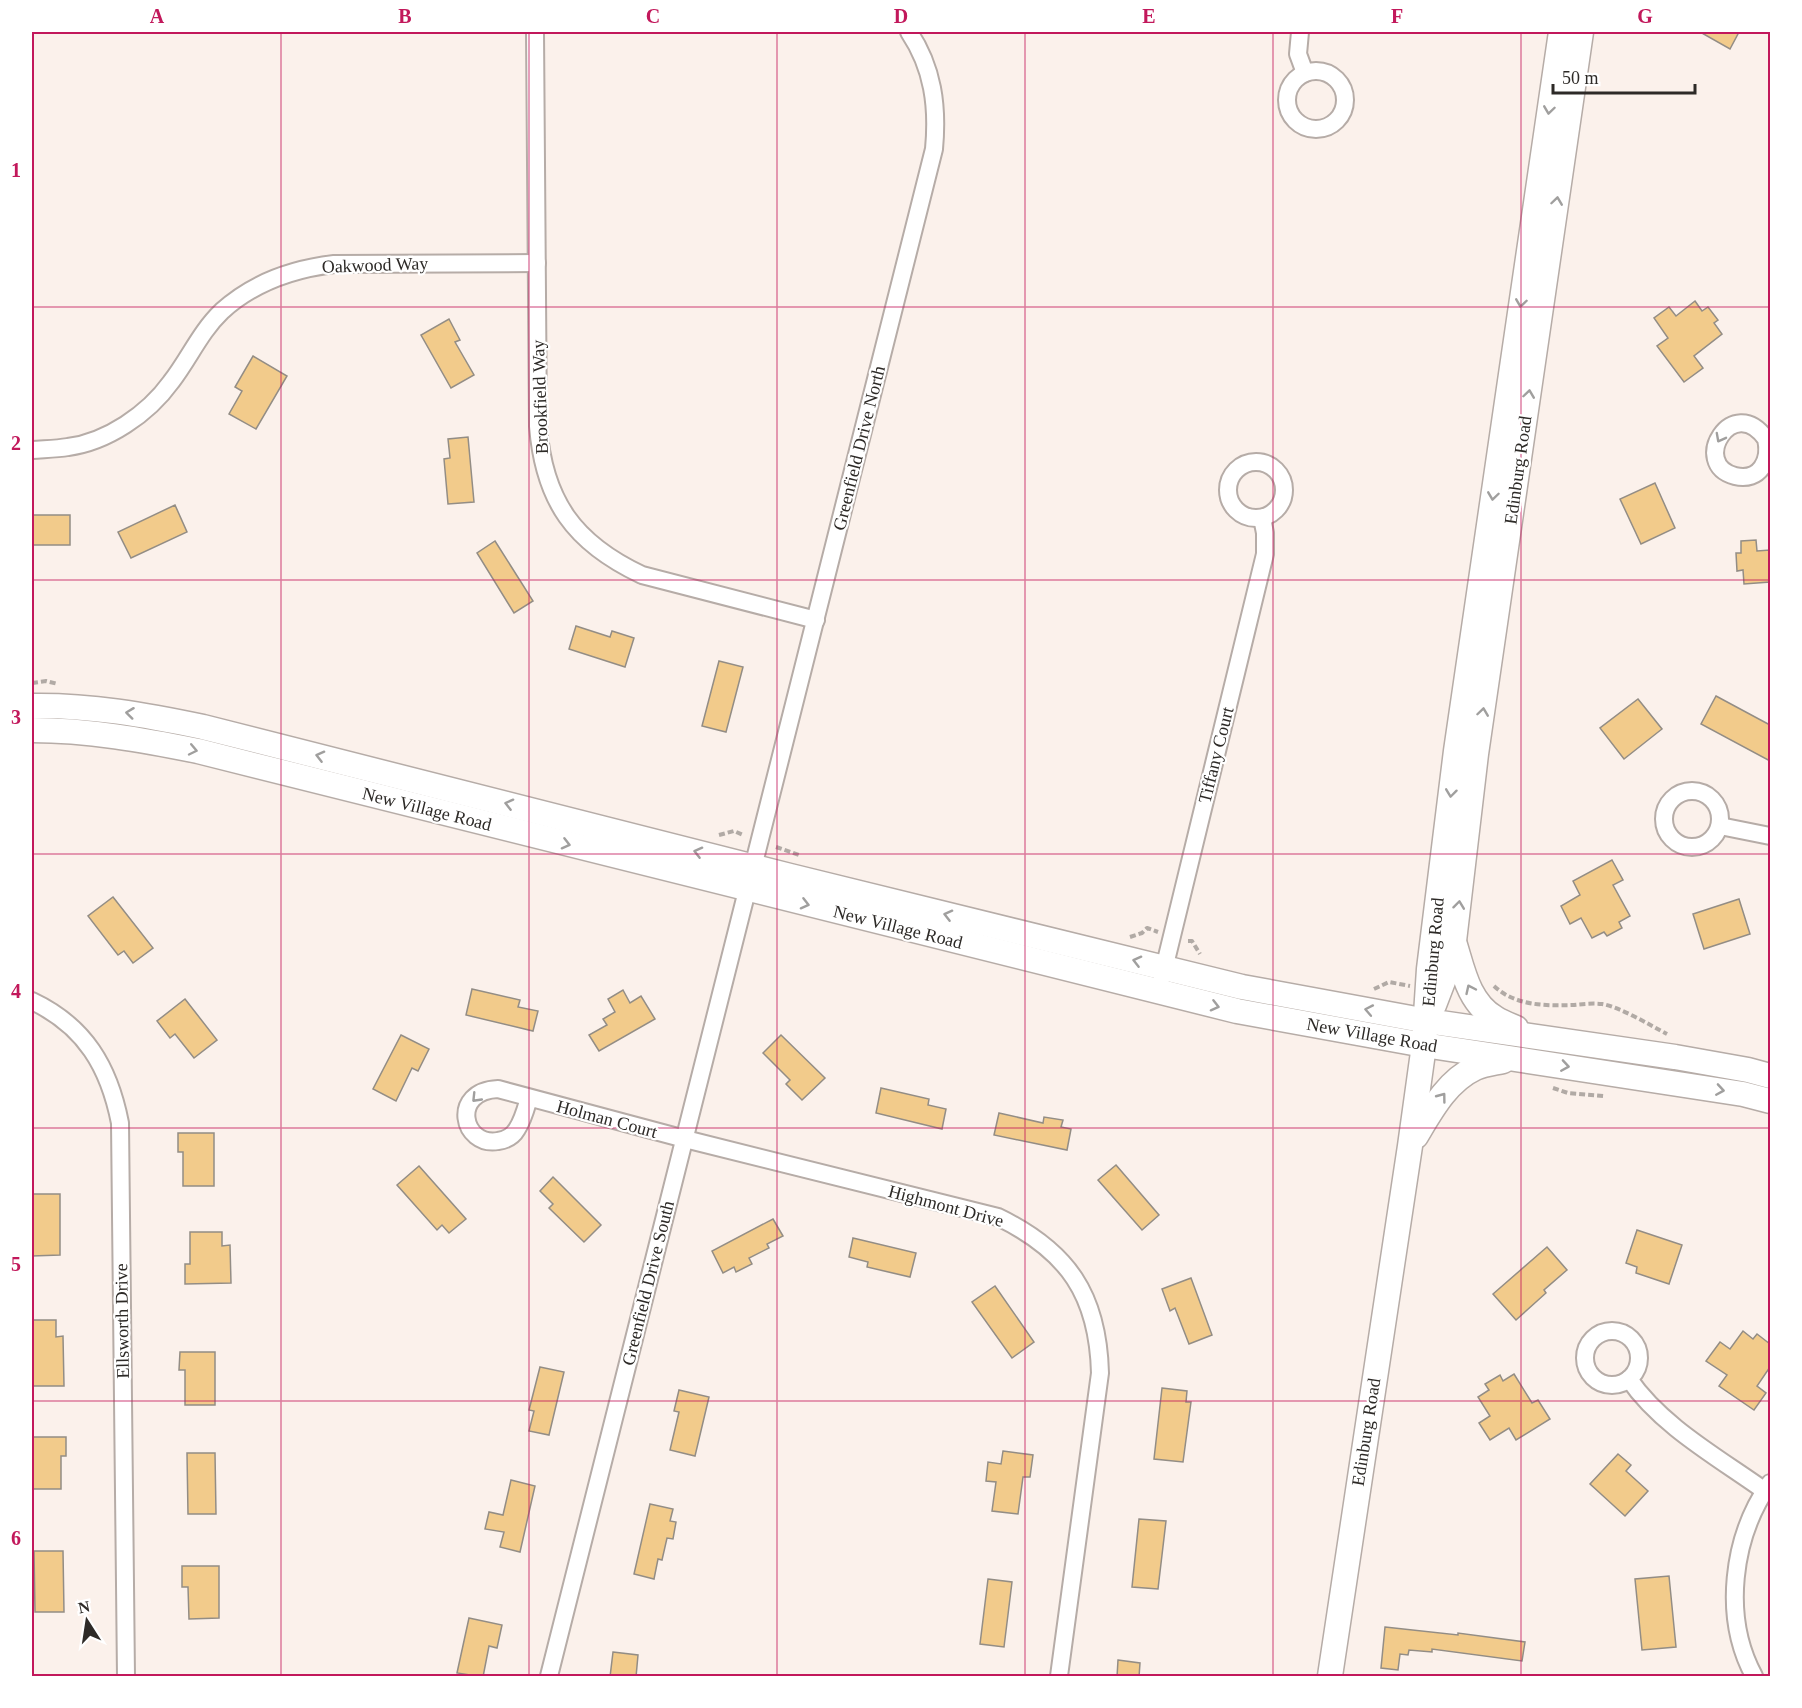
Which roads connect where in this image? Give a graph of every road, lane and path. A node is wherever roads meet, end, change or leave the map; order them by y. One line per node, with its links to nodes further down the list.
1 (536, 32): 7 (street, Brookfield Way)
2 (909, 32): 10 (street, Greenfield Drive North)
3 (1300, 32): 6 (street)
4 (1561, 32): 28 (main road, Edinburg Road, one-way to 28)
5 (1581, 32): 24 (main road, Edinburg Road, one-way to 5)
6 (1305, 73)
7 (537, 263): 8 (street, Oakwood Way); 10 (street, Brookfield Way)
8 (32, 450)
9 (1262, 518): 23 (street, Tiffany Court)
10 (816, 620): 18 (street, Greenfield Drive North)
11 (32, 683): 12 (path)
12 (65, 685)
13 (32, 706): 20 (main road, New Village Road, one-way to 13)
14 (32, 730): 21 (main road, New Village Road, one-way to 21)
15 (1720, 826): 17 (street)
16 (718, 835): 18 (path)
17 (1770, 836)
18 (761, 842): 19 (path); 20 (street, Greenfield Drive North)
19 (805, 858)
20 (755, 866): 21 (street, Greenfield Drive North); 26 (main road, New Village Road, one-way to 20)
21 (748, 890): 30 (main road, New Village Road, one-way to 30); 40 (street, Greenfield Drive South)
22 (1125, 937): 23 (path)
23 (1172, 938): 25 (path); 26 (street, Tiffany Court)
24 (1454, 941): 29 (main road); 32 (main road, Edinburg Road)
25 (1206, 957)
26 (1164, 968): 30 (street, Tiffany Court); 32 (main road, New Village Road, one-way to 26)
27 (1369, 989): 28 (path)
28 (1428, 990): 32 (main road, Edinburg Road)
29 (1470, 990): 33 (main road); 35 (path)
30 (1158, 992): 34 (main road, New Village Road, one-way to 34)
31 (32, 1000): 44 (street, Ellsworth Drive)
32 (1427, 1021): 33 (main road, New Village Road); 34 (main road, Edinburg Road)
33 (1532, 1036): 35 (main road, New Village Road)
34 (1424, 1045): 36 (main road, New Village Road); 41 (main road, Edinburg Road)
35 (1675, 1057): 37 (main road, New Village Road)
36 (1523, 1060): 39 (main road, New Village Road, one-way to 39); 41 (main road, one-way to 36)
37 (1770, 1076)
38 (529, 1098): 40 (street, Holman Court)
39 (1770, 1101)
40 (685, 1139): 45 (street, Greenfield Drive South); 46 (street, Highmont Drive)
41 (1410, 1146): 47 (main road, Edinburg Road)
42 (1629, 1379): 43 (street)
43 (1768, 1487): 48 (street)
44 (126, 1677)
45 (549, 1677)
46 (1059, 1677)
47 (1330, 1677)
48 (1754, 1677)

